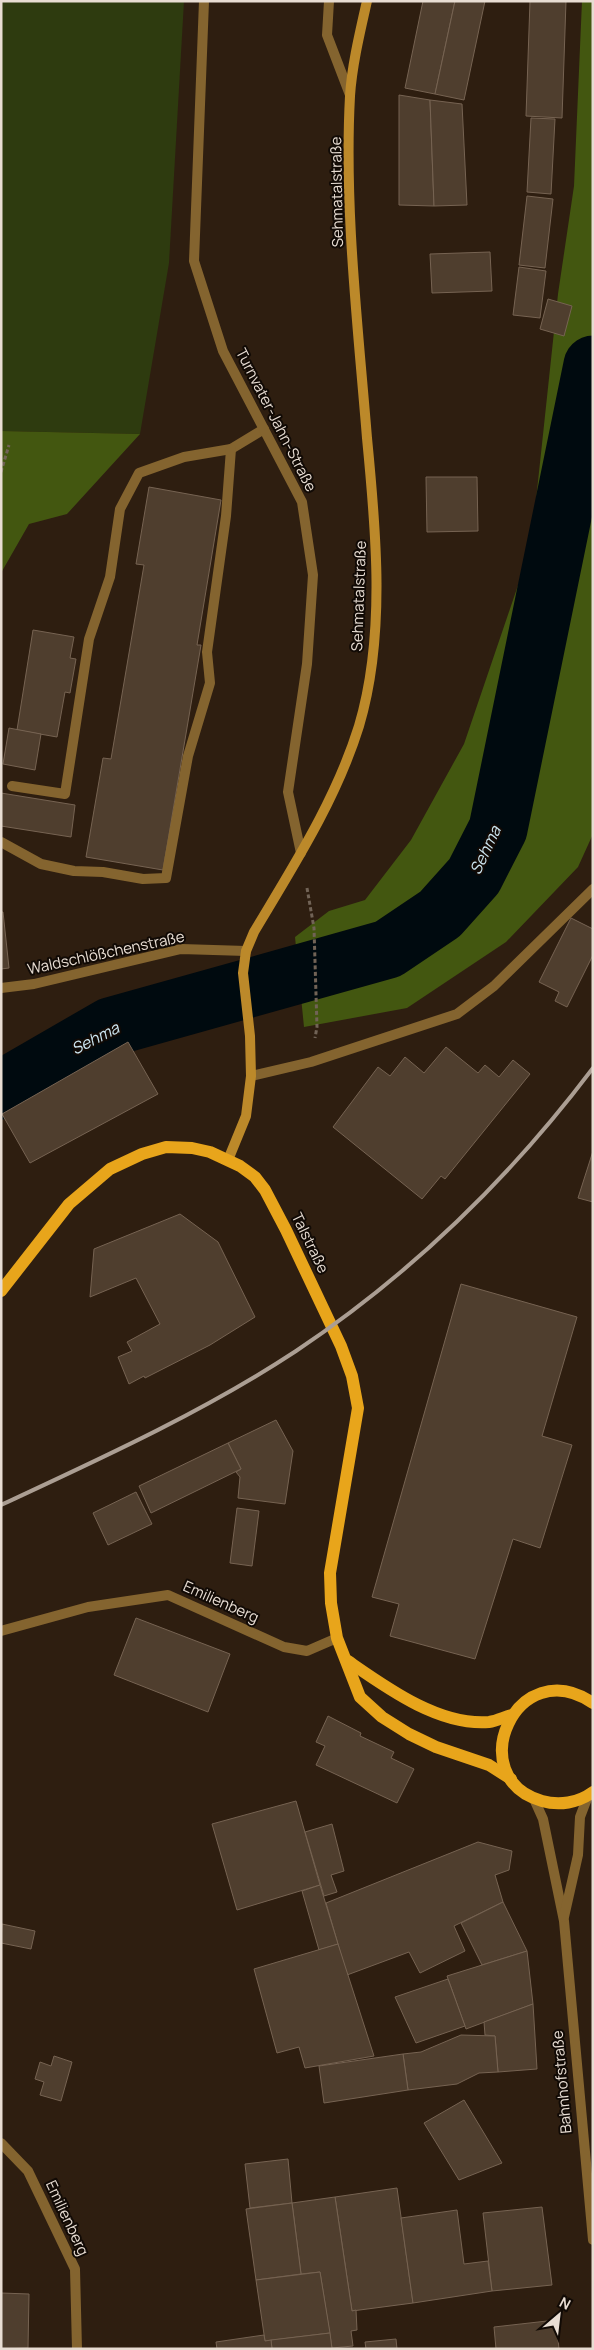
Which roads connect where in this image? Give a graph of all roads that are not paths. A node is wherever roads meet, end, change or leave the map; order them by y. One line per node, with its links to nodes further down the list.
1 (204, 1): 5 (street, Turnvater-Jahn-Straße)
2 (329, 1): 4 (street)
3 (367, 1): 4 (main road, Sehmatalstraße)
4 (350, 95): 9 (main road, Sehmatalstraße)
5 (264, 430): 6 (street); 9 (street, Turnvater-Jahn-Straße)
6 (231, 449): 7 (street); 8 (street)
7 (12, 786)
8 (1, 842)
9 (301, 852): 11 (main road, Sehmatalstraße)
10 (593, 889): 13 (street)
11 (246, 951): 12 (street, Waldschlößchenstraße); 13 (main road, Sehmatalstraße)
12 (1, 988)
13 (251, 1076): 14 (main road, Sehmatalstraße)
14 (228, 1160): 15 (main road, Talstraße); 17 (main road, Talstraße)
15 (1, 1291)
16 (1, 1631): 17 (street, Emilienberg)
17 (338, 1638): 18 (main road)
18 (348, 1661): 20 (main road); 21 (main road)
19 (593, 1703): 20 (main road)
20 (512, 1715): 21 (main road)
21 (511, 1779): 23 (main road)
22 (590, 1794): 23 (main road); 24 (street, Bahnhofstraße)
23 (534, 1799): 24 (street, Bahnhofstraße)
24 (564, 1921): 26 (street, Bahnhofstraße)
25 (1, 2143): 27 (street, Emilienberg)
26 (593, 2240)
27 (76, 2349)

